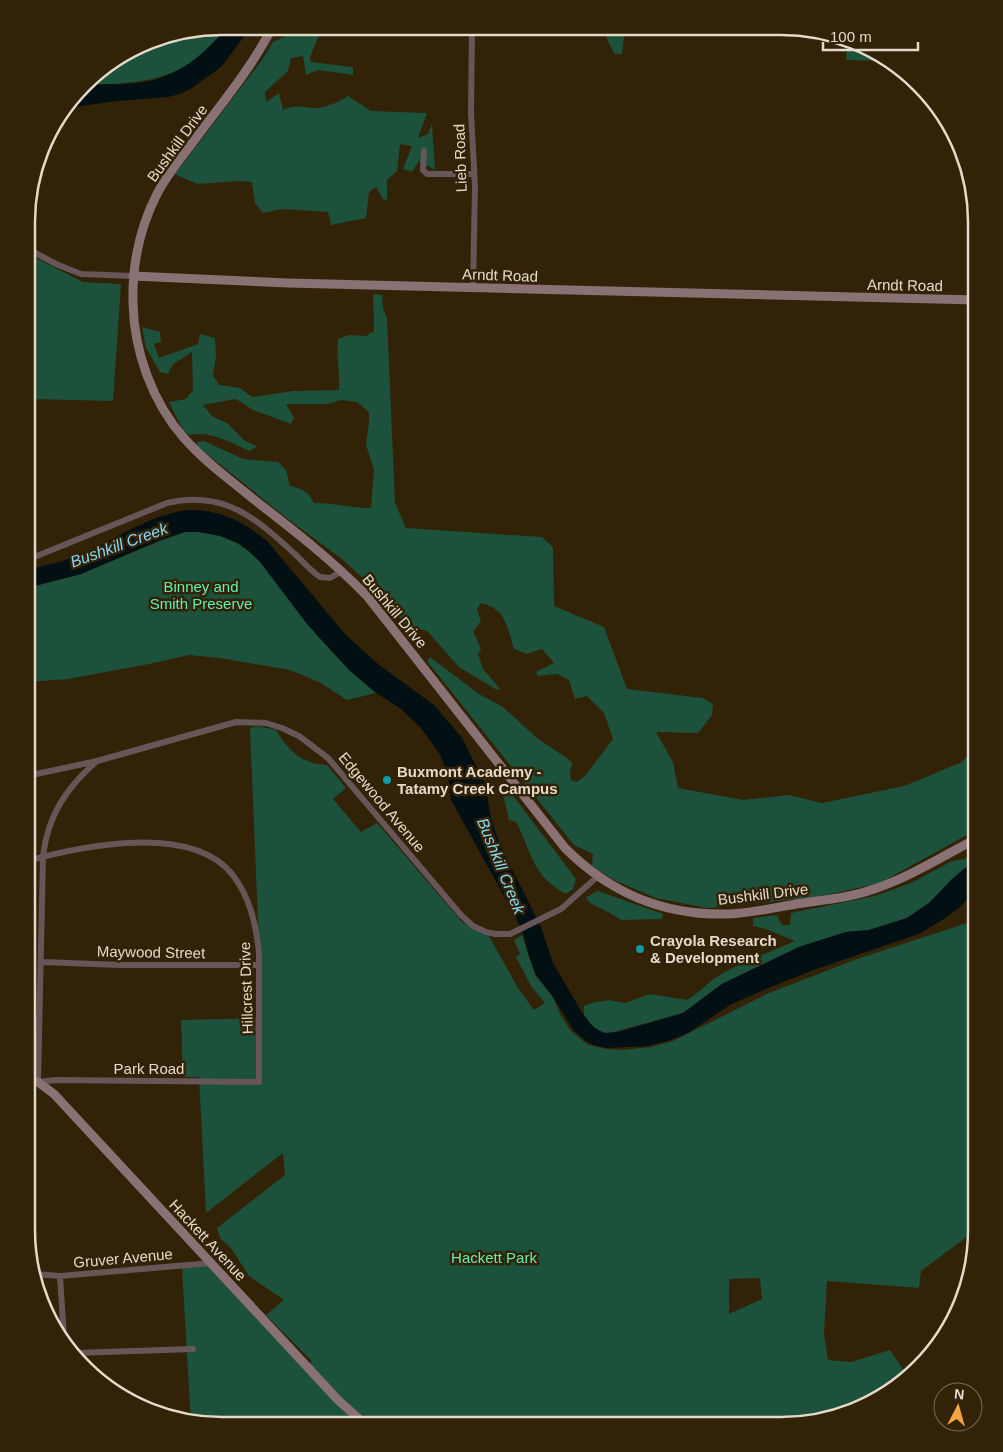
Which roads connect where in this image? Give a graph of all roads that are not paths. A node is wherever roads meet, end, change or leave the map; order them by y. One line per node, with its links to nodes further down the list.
1 (267, 35): 6 (main road, Bushkill Drive)
2 (472, 35): 4 (street, Lieb Road)
3 (424, 151): 4 (street)
4 (474, 174): 7 (street, Lieb Road)
5 (35, 253): 6 (street, Arndt Road)
6 (133, 276): 7 (main road, Arndt Road); 10 (main road, Bushkill Drive)
7 (472, 288): 8 (main road, Arndt Road)
8 (968, 300)
9 (35, 557): 10 (street)
10 (342, 571): 16 (main road, Bushkill Drive)
11 (97, 761): 12 (street, Edgewood Avenue); 14 (street); 16 (street, Edgewood Avenue)
12 (35, 774)
13 (968, 843): 16 (main road, Bushkill Drive)
14 (43, 856): 15 (street, Hillcrest Drive); 17 (street); 18 (street, Hillcrest Drive)
15 (35, 858)
16 (597, 877)
17 (42, 962): 18 (street, Maywood Street); 20 (street)
18 (259, 965): 21 (street, Hillcrest Drive)
19 (35, 1081): 20 (main road, Hackett Avenue)
20 (38, 1082): 21 (street, Park Road); 22 (main road, Hackett Avenue)
21 (259, 1082)
22 (211, 1263): 24 (street, Gruver Avenue); 28 (main road, Hackett Avenue)
23 (40, 1274): 24 (street, Gruver Avenue)
24 (60, 1276): 25 (street)
25 (63, 1330)
26 (193, 1349): 27 (street)
27 (81, 1353)
28 (357, 1417)

